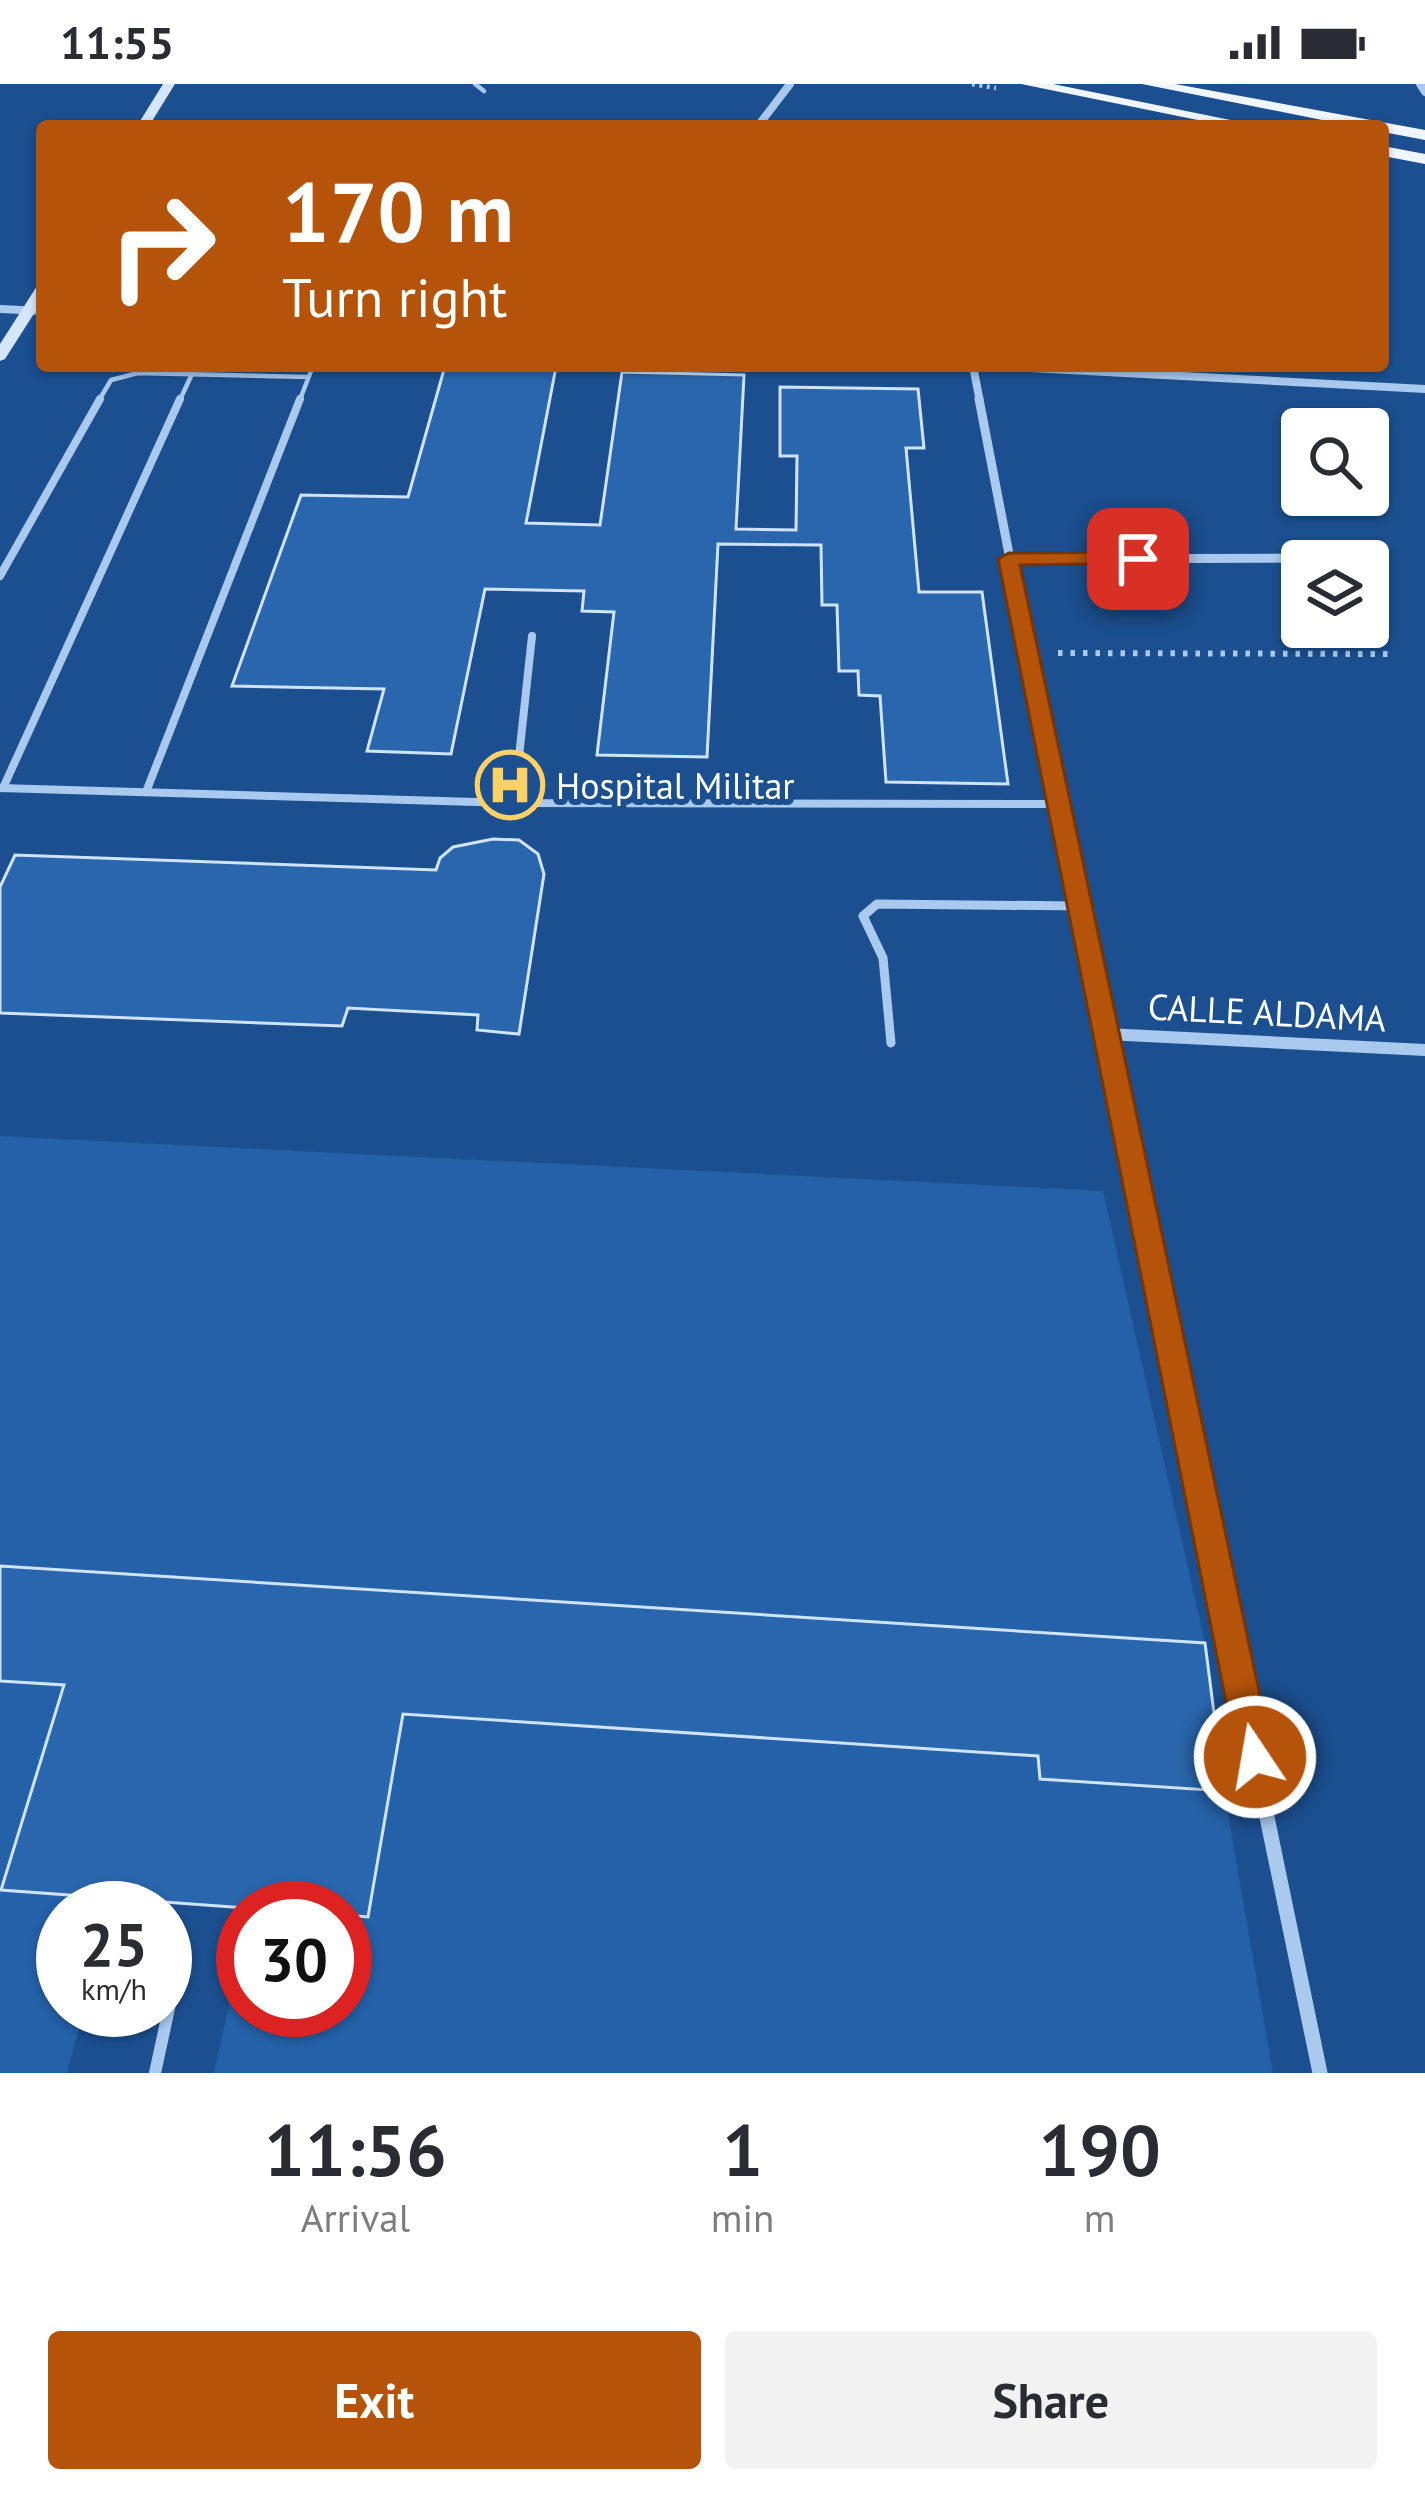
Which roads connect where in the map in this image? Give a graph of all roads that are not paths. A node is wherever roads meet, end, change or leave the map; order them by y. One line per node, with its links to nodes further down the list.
1 (169, 84): 9 (main road)
2 (475, 84): 7 (lane)
3 (790, 84): 10 (street)
4 (1028, 84): 11 (main road)
5 (1150, 84): 12 (main road)
6 (1420, 84): 8 (street)
7 (484, 91)
8 (1425, 92)
9 (147, 120)
10 (763, 120)
11 (1220, 120)
12 (1347, 120)
13 (1389, 128): 14 (main road)
14 (1425, 134)
15 (1389, 152): 16 (main road)
16 (1425, 158)
17 (0, 309): 18 (street)
18 (35, 311): 19 (main road)
19 (0, 356)
20 (310, 372): 24 (lane)
21 (974, 372): 27 (street)
22 (1106, 372): 25 (street)
23 (192, 374): 24 (lane); 28 (lane); 30 (lane)
24 (308, 377): 31 (lane)
25 (1425, 389)
26 (1281, 558): 27 (street)
27 (1009, 559): 33 (street)
28 (0, 576)
29 (532, 636): 32 (lane)
30 (2, 788): 31 (lane)
31 (146, 792): 32 (lane)
32 (514, 803): 33 (lane)
33 (1058, 804): 34 (street)
34 (1080, 906): 35 (street); 36 (lane)
35 (1106, 1034): 37 (street, CALLE ALDAMA); 40 (street)
36 (891, 1043)
37 (1425, 1050)
38 (163, 2037): 39 (lane)
39 (155, 2073)
40 (1320, 2073)

